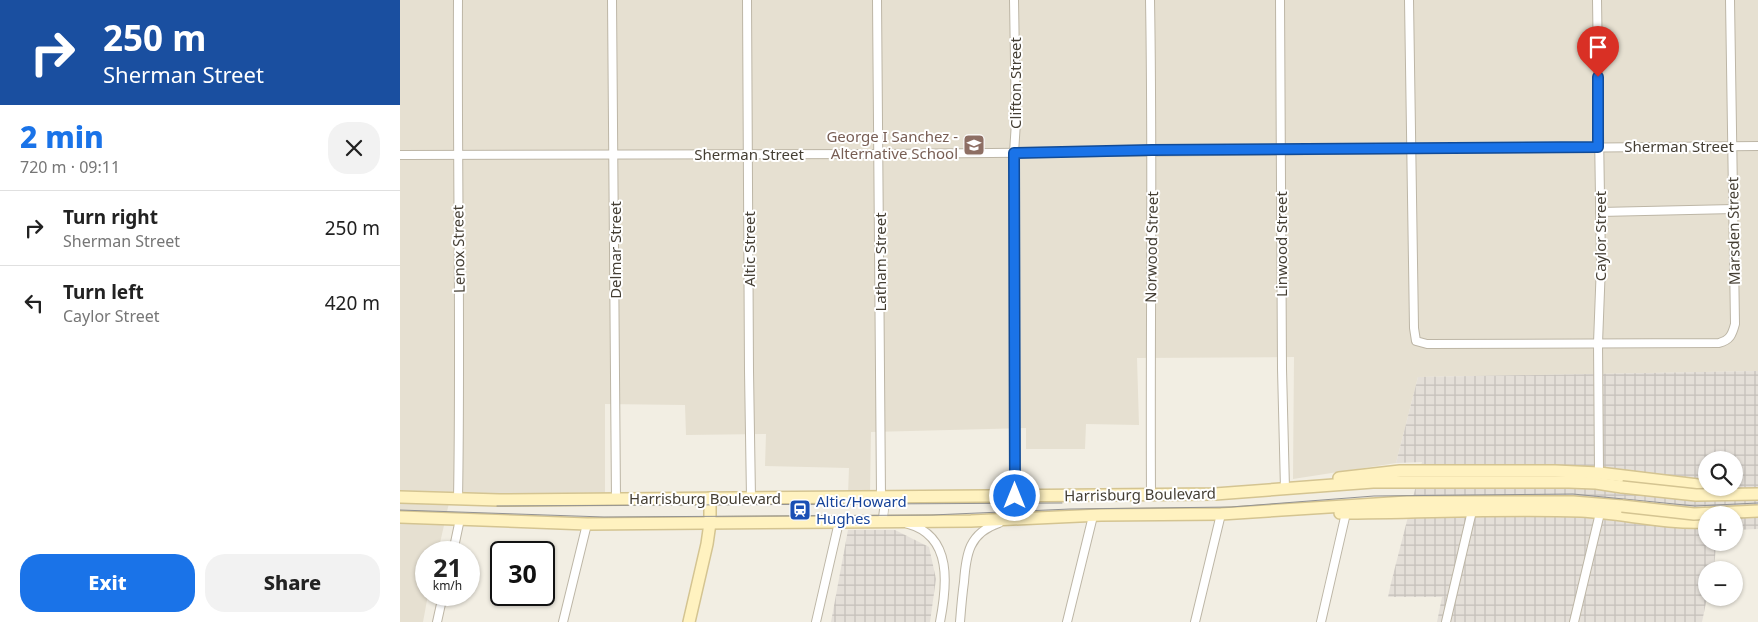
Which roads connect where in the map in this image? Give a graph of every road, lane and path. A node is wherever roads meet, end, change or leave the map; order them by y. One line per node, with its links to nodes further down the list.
1 (458, 0): 22 (street, Lenox Street)
2 (612, 0): 20 (street, Delmar Street)
3 (747, 0): 18 (street, Altic Street)
4 (878, 0): 19 (street, Latham Street)
5 (1014, 0): 17 (street, Clifton Street)
6 (1150, 0): 15 (street, Norwood Street)
7 (1280, 0): 16 (street, Linwood Street)
8 (1409, 0): 14 (street)
9 (1597, 0): 13 (street, Caylor Street)
10 (1730, 0): 11 (street, Marsden Street)
11 (1732, 146): 12 (street, Sherman Street); 13 (street, Sherman Street); 23 (street, Marsden Street)
12 (1758, 146)
13 (1598, 147): 14 (street, Sherman Street); 24 (street, Caylor Street)
14 (1412, 148): 16 (street, Sherman Street); 25 (street)
15 (1152, 150): 16 (street, Sherman Street); 17 (street, Sherman Street); 30 (street, Norwood Street)
16 (1281, 150): 28 (street, Linwood Street)
17 (1014, 153): 19 (street, Sherman Street); 33 (street, Clifton Street)
18 (748, 154): 19 (street, Sherman Street); 20 (street, Sherman Street); 36 (street, Altic Street)
19 (879, 154): 32 (street, Latham Street)
20 (614, 155): 22 (street, Sherman Street); 38 (street, Delmar Street)
21 (400, 156): 22 (street, Sherman Street)
22 (457, 156): 37 (street, Lenox Street)
23 (1734, 209): 24 (street); 25 (street, Marsden Street)
24 (1600, 212): 25 (street, Caylor Street)
25 (1598, 343): 26 (street, Caylor Street)
26 (1599, 473): 27 (main road); 28 (main road)
27 (1698, 485)
28 (1285, 489): 30 (main road, Harrisburg Boulevard); 31 (main road, Harrisburg Boulevard, bridge)
29 (1743, 493): 31 (main road)
30 (1151, 494): 33 (main road, Harrisburg Boulevard)
31 (1758, 494)
32 (881, 496): 33 (main road, Harrisburg Boulevard); 36 (main road, Harrisburg Boulevard); 50 (street, Latham Street)
33 (1015, 496)
34 (400, 497): 37 (main road, Harrisburg Boulevard)
35 (710, 498): 36 (main road, Harrisburg Boulevard); 38 (main road, Harrisburg Boulevard); 53 (main road)
36 (751, 498)
37 (458, 499): 38 (main road, Harrisburg Boulevard)
38 (616, 499)
39 (1758, 510): 43 (main road, Harrisburg Boulevard, bridge); 44 (main road)
40 (1472, 511): 41 (main road); 42 (main road); 66 (street)
41 (1346, 513): 43 (main road); 65 (street)
42 (1600, 513): 52 (main road); 67 (street)
43 (1221, 514): 45 (main road, Harrisburg Boulevard); 64 (street)
44 (1743, 515)
45 (1093, 516): 48 (main road, Harrisburg Boulevard); 63 (street)
46 (400, 517): 47 (main road, Harrisburg Boulevard)
47 (460, 519): 54 (main road, Harrisburg Boulevard); 55 (street)
48 (1010, 519): 51 (main road, Harrisburg Boulevard); 62 (street)
49 (839, 522): 50 (main road, Harrisburg Boulevard); 53 (main road, Harrisburg Boulevard); 60 (street)
50 (881, 522): 51 (main road, Harrisburg Boulevard)
51 (896, 522): 61 (street)
52 (1698, 522)
53 (710, 523): 54 (main road, Harrisburg Boulevard); 59 (main road)
54 (587, 524): 58 (street)
55 (455, 541)
56 (441, 606): 57 (street)
57 (437, 622)
58 (563, 622)
59 (689, 622)
60 (816, 622)
61 (940, 622)
62 (960, 622)
63 (1067, 622)
64 (1195, 622)
65 (1321, 622)
66 (1446, 622)
67 (1574, 622)

